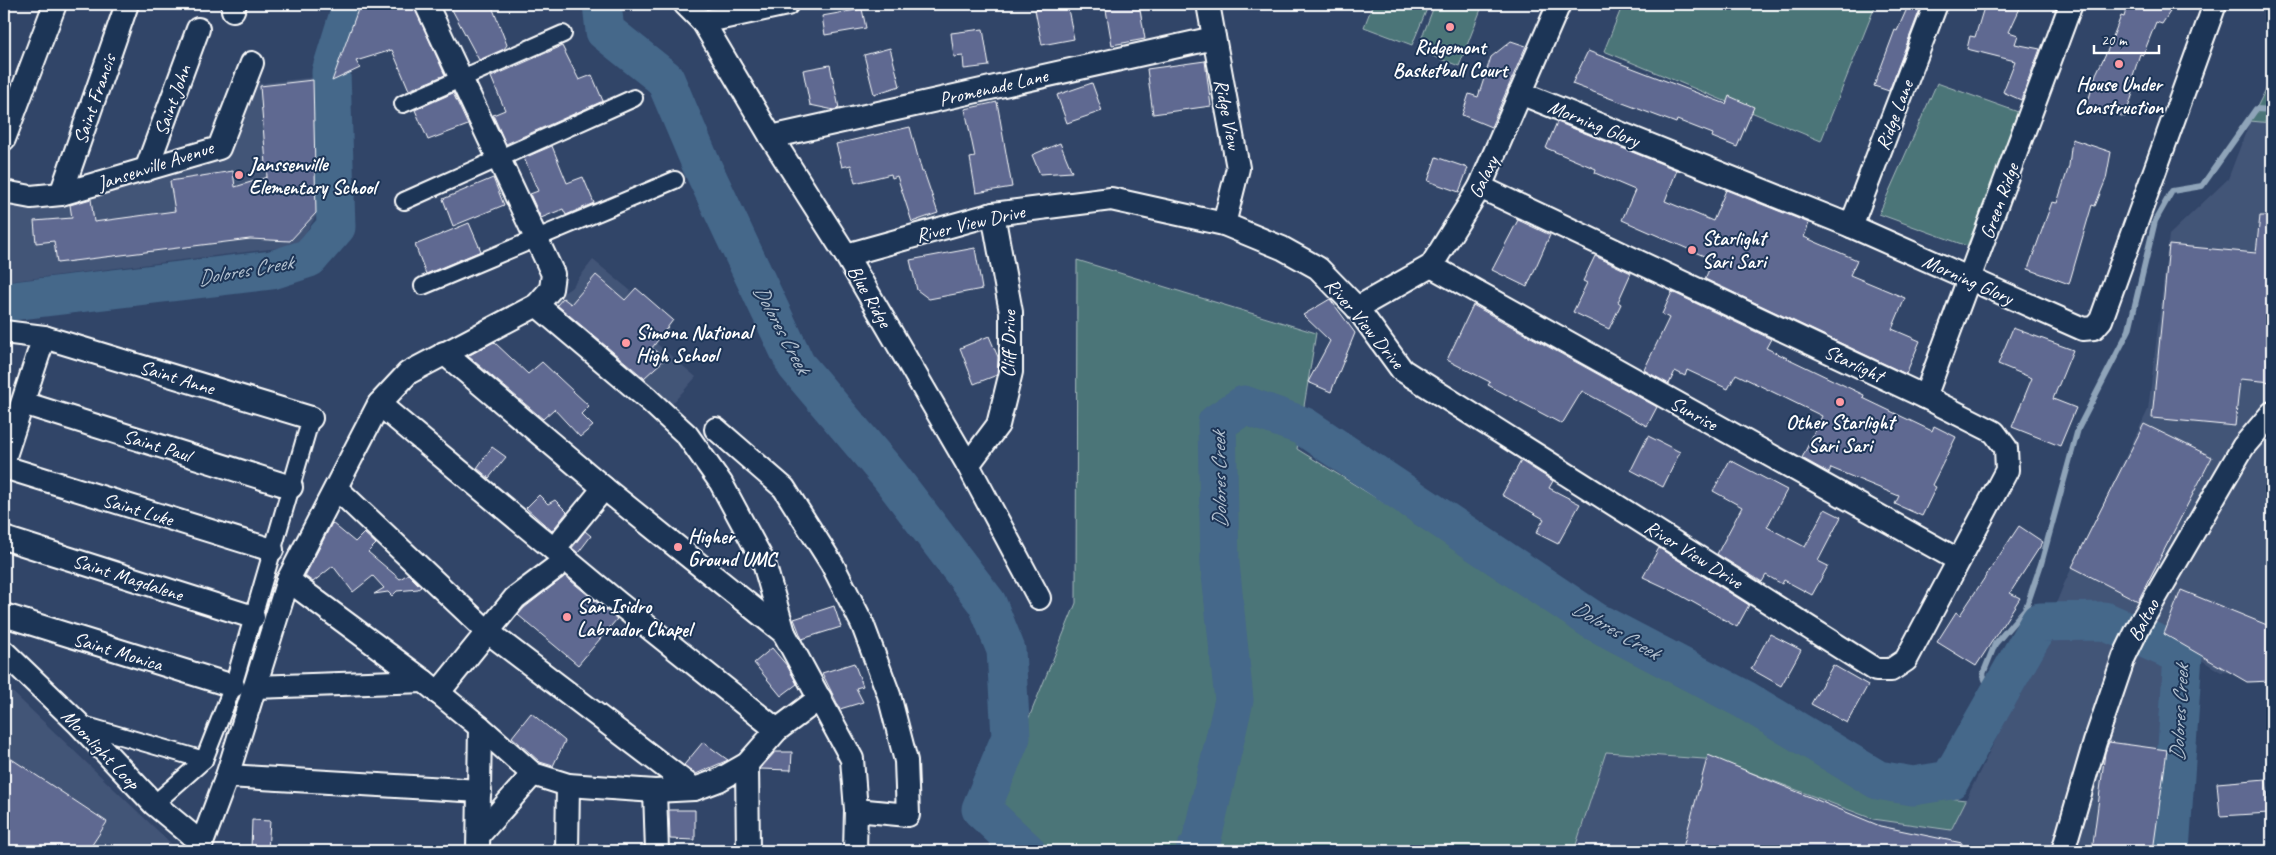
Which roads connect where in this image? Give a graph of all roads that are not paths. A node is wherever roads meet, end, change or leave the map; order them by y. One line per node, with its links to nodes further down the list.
1 (55, 4): 21 (street)
2 (127, 4): 27 (street, Saint Francis)
3 (426, 4): 16 (street)
4 (685, 4): 11 (street, Blue Ridge)
5 (787, 4): 11 (street)
6 (1208, 4): 14 (street, Ridge View)
7 (1559, 4): 17 (street, Galaxy)
8 (1936, 4): 31 (street, Ridge Lane)
9 (2071, 4): 35 (street, Green Ridge)
10 (2216, 4): 35 (street, Morning Glory)
11 (703, 22): 20 (street, Blue Ridge)
12 (198, 29): 23 (street, Saint John)
13 (563, 34): 16 (street)
14 (1214, 38): 20 (street, Promenade Lane); 30 (street, Ridge View)
15 (252, 63): 23 (street, Jansenville Avenue)
16 (461, 78): 19 (street); 22 (street)
17 (1520, 93): 25 (street, Galaxy); 31 (street, Morning Glory)
18 (634, 98): 22 (street)
19 (403, 104)
20 (771, 137): 33 (street, Blue Ridge)
21 (4, 139)
22 (499, 158): 28 (street); 32 (street)
23 (146, 170): 27 (street, Jansenville Avenue)
24 (674, 180): 32 (street)
25 (1480, 187): 34 (street, Galaxy); 42 (street, Starlight)
26 (4, 192): 27 (street, Jansenville Avenue)
27 (61, 194)
28 (404, 201)
29 (993, 214): 30 (street, River View Drive); 33 (street, River View Drive); 49 (street, Cliff Drive)
30 (1224, 224): 38 (street, River View Drive)
31 (1851, 226): 35 (street, Morning Glory)
32 (536, 238): 36 (street); 37 (street)
33 (846, 255): 49 (street, Blue Ridge)
34 (1431, 266): 38 (street, Galaxy); 57 (street, Sunrise)
35 (1970, 280): 42 (street, Green Ridge)
36 (423, 286)
37 (537, 305): 41 (street); 63 (street)
38 (1357, 308): 65 (street, River View Drive)
39 (4, 332): 40 (street)
40 (44, 337): 43 (street); 46 (street, Saint Anne)
41 (444, 353): 44 (street); 53 (street)
42 (1925, 397): 57 (street, Starlight)
43 (23, 403): 48 (street); 51 (street, Saint Paul)
44 (379, 404): 52 (street); 56 (street)
45 (2272, 413): 89 (street, Baltao)
46 (310, 418): 51 (street)
47 (716, 429): 82 (street)
48 (4, 459)
49 (968, 465): 59 (street, Blue Ridge)
50 (4, 467): 55 (street, Saint Luke)
51 (290, 487): 55 (street)
52 (336, 488): 58 (street); 62 (street)
53 (604, 488): 56 (street); 63 (street)
54 (4, 538): 61 (street, Saint Magdalene)
55 (272, 550): 61 (street)
56 (555, 559): 62 (street); 72 (street)
57 (1958, 560): 65 (street, Starlight)
58 (288, 580): 67 (street); 68 (street)
59 (1039, 598)
60 (4, 615): 66 (street, Saint Monica)
61 (253, 617): 66 (street)
62 (488, 632): 68 (street); 78 (street)
63 (784, 634): 69 (street)
64 (4, 652): 70 (street, Moonlight Loop)
65 (1906, 660)
66 (233, 686): 73 (street)
67 (255, 687): 68 (street); 76 (street)
68 (431, 687): 71 (street)
69 (820, 698): 72 (street); 82 (street)
70 (78, 724): 73 (street); 81 (street, Moonlight Loop)
71 (480, 727): 75 (street); 79 (street)
72 (777, 730): 74 (street)
73 (204, 760): 81 (street)
74 (747, 764): 78 (street); 87 (street)
75 (533, 774): 77 (street); 83 (street)
76 (226, 776): 79 (street); 84 (street)
77 (568, 785): 80 (street); 85 (street)
78 (694, 789): 80 (street)
79 (480, 791): 83 (street)
80 (655, 791): 86 (street)
81 (154, 804): 84 (street, Moonlight Loop)
82 (856, 810): 88 (street)
83 (478, 843)
84 (200, 847)
85 (567, 851)
86 (657, 851)
87 (748, 851)
88 (856, 851)
89 (2063, 851)

